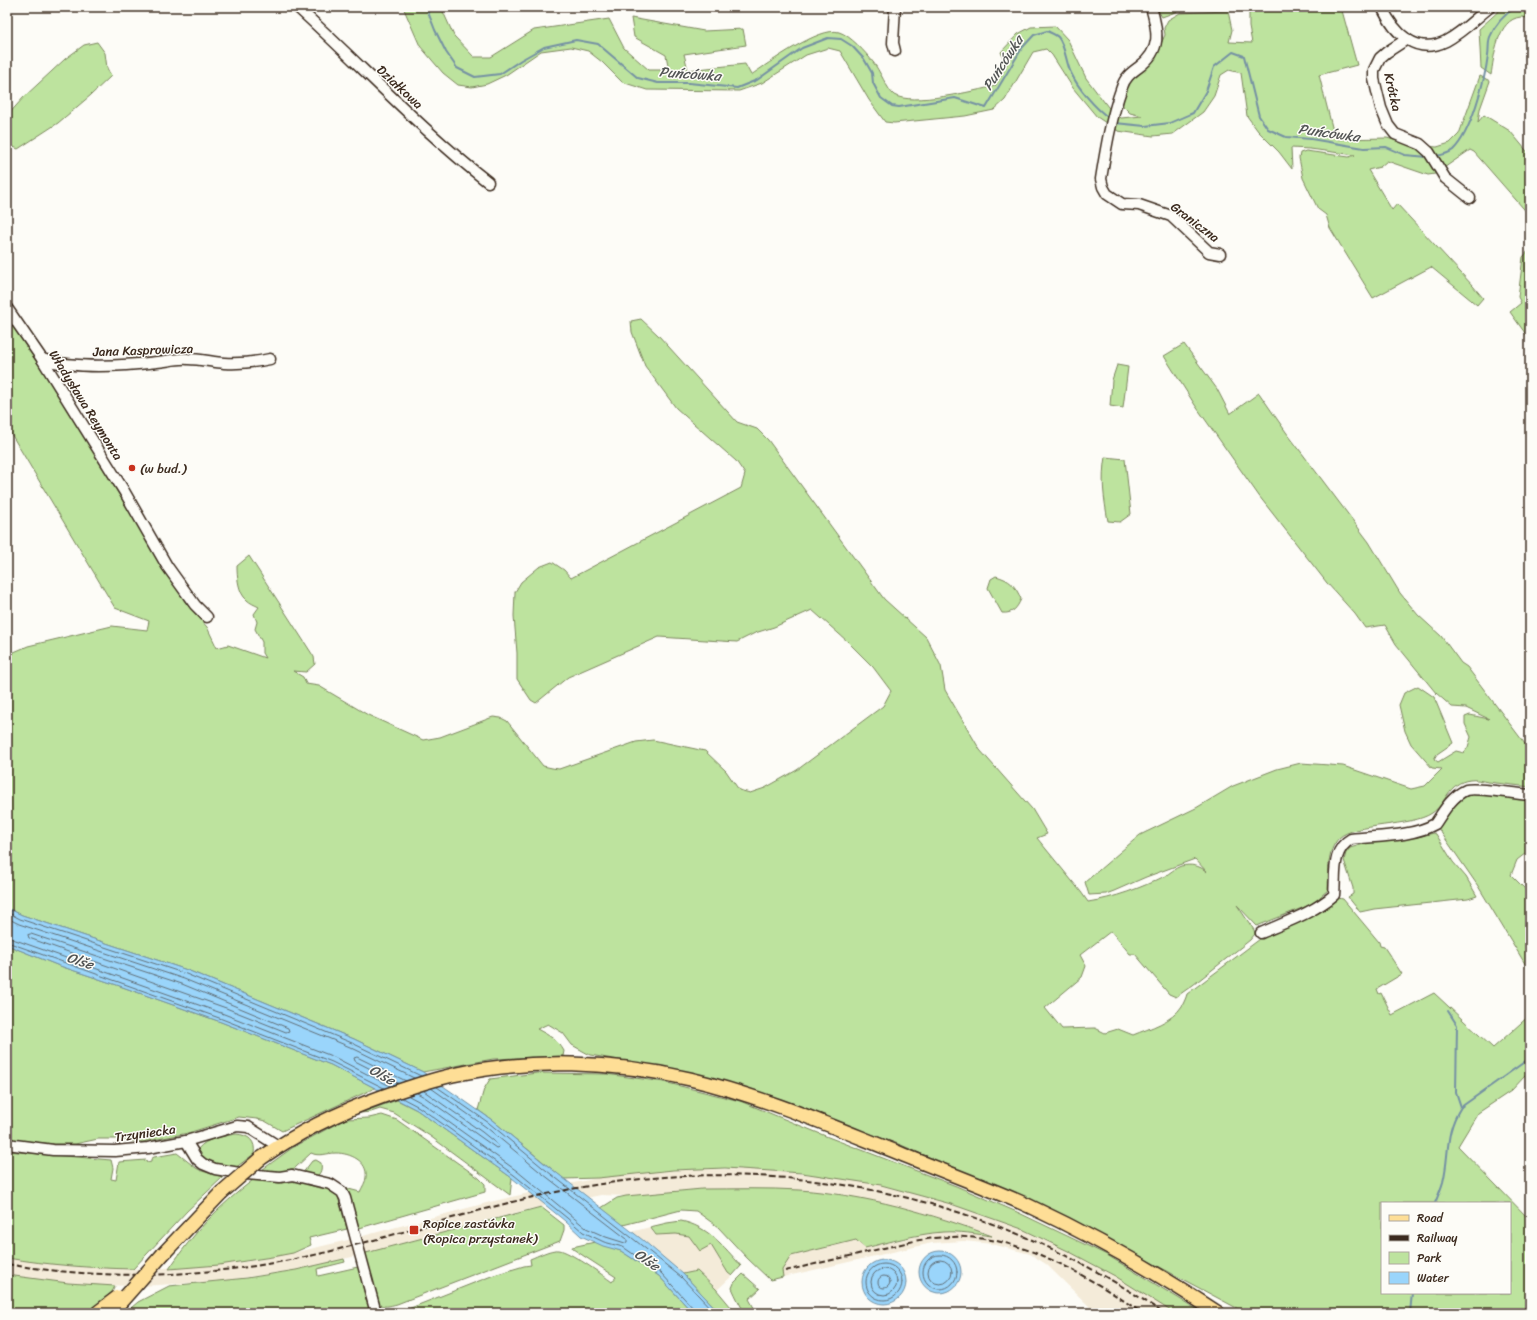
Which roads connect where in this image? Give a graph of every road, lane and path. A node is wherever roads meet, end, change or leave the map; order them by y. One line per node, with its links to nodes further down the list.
1 (297, 7): 8 (street, Działkowa)
2 (894, 7): 7 (street)
3 (1151, 7): 10 (street, Graniczna)
4 (1382, 7): 6 (street)
5 (1490, 7): 6 (street)
6 (1407, 39): 9 (street, Krótka)
7 (895, 51)
8 (488, 182)
9 (1470, 198)
10 (1220, 254)
11 (7, 308): 12 (street, Władysława Reymonta)
12 (42, 359): 13 (street, Jana Kasprowicza); 14 (street, Władysława Reymonta)
13 (270, 359)
14 (208, 617)
15 (1530, 795): 16 (street)
16 (1261, 933)
17 (186, 1141): 18 (street, Trzyniecka); 19 (street, Trzyniecka); 24 (street)
18 (7, 1144)
19 (278, 1146): 20 (main road, bridge); 25 (main road)
20 (144, 1276): 21 (main road, bridge); 22 (main road, bridge); 23 (main road, bridge)
21 (97, 1313)
22 (106, 1313)
23 (111, 1313)
24 (376, 1313)
25 (1218, 1313)

